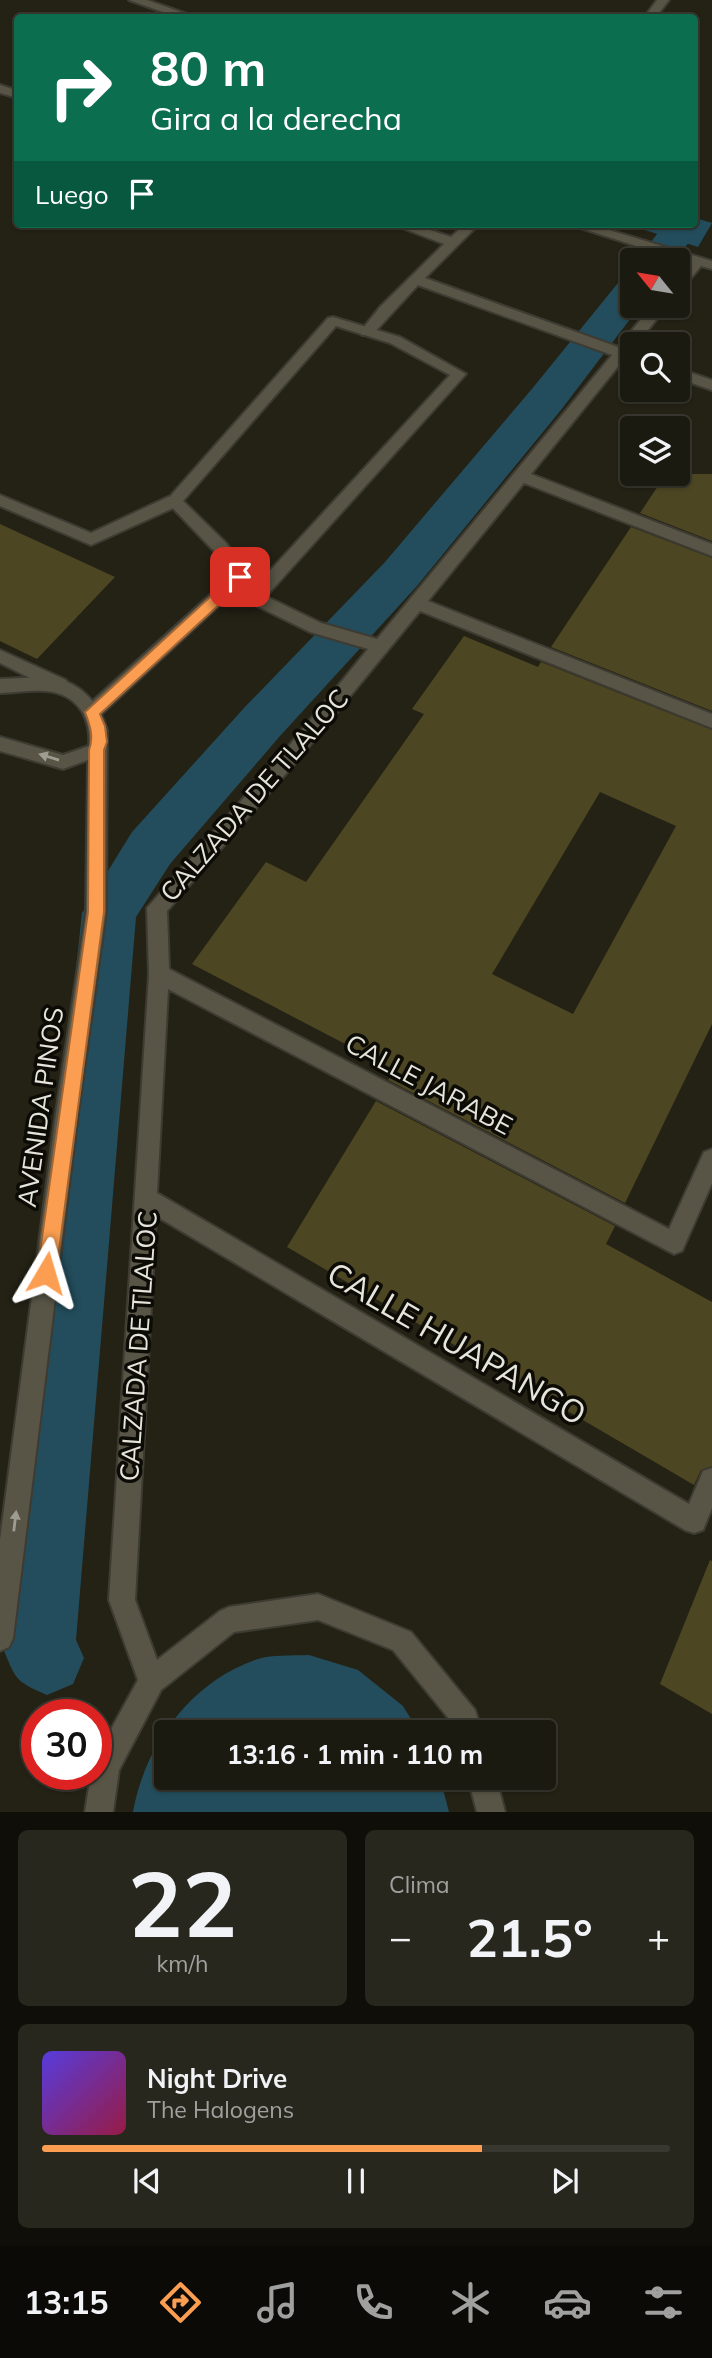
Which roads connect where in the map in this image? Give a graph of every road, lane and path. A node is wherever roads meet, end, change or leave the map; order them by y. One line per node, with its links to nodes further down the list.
1 (135, 0): 3 (street)
2 (663, 0): 4 (street)
3 (180, 14)
4 (652, 14)
5 (411, 228): 8 (street)
6 (468, 228): 8 (street)
7 (588, 228): 9 (street)
8 (454, 243): 11 (street)
9 (705, 263): 10 (street)
10 (690, 275)
11 (418, 280): 12 (street); 13 (street)
12 (367, 332): 19 (lane); 22 (lane)
13 (620, 352)
14 (620, 363): 17 (street, CALZADA DE TLALOC)
15 (690, 377): 16 (street)
16 (712, 385)
17 (521, 476): 20 (street); 23 (street, CALZADA DE TLALOC)
18 (0, 500): 19 (street)
19 (174, 501): 21 (lane)
20 (712, 550)
21 (240, 577): 22 (lane); 28 (street)
22 (256, 598): 24 (street)
23 (417, 603): 24 (street, CALZADA DE TLALOC); 29 (street)
24 (376, 645): 32 (street, CALZADA DE TLALOC)
25 (0, 656): 26 (street)
26 (60, 685): 27 (street); 28 (street)
27 (0, 686)
28 (92, 712): 31 (street, AVENIDA PINOS)
29 (712, 721)
30 (0, 744): 31 (street, one-way to 30)
31 (97, 750): 36 (street, AVENIDA PINOS, one-way to 31)
32 (159, 974): 33 (street, CALLE JARABE); 34 (street, CALZADA DE TLALOC)
33 (712, 1159)
34 (147, 1199): 35 (street, CALLE HUAPANGO); 37 (street, CALZADA DE TLALOC)
35 (712, 1480)
36 (0, 1638)
37 (152, 1681): 38 (street); 40 (street)
38 (466, 1720)
39 (485, 1790): 41 (street)
40 (99, 1812)
41 (491, 1812)

